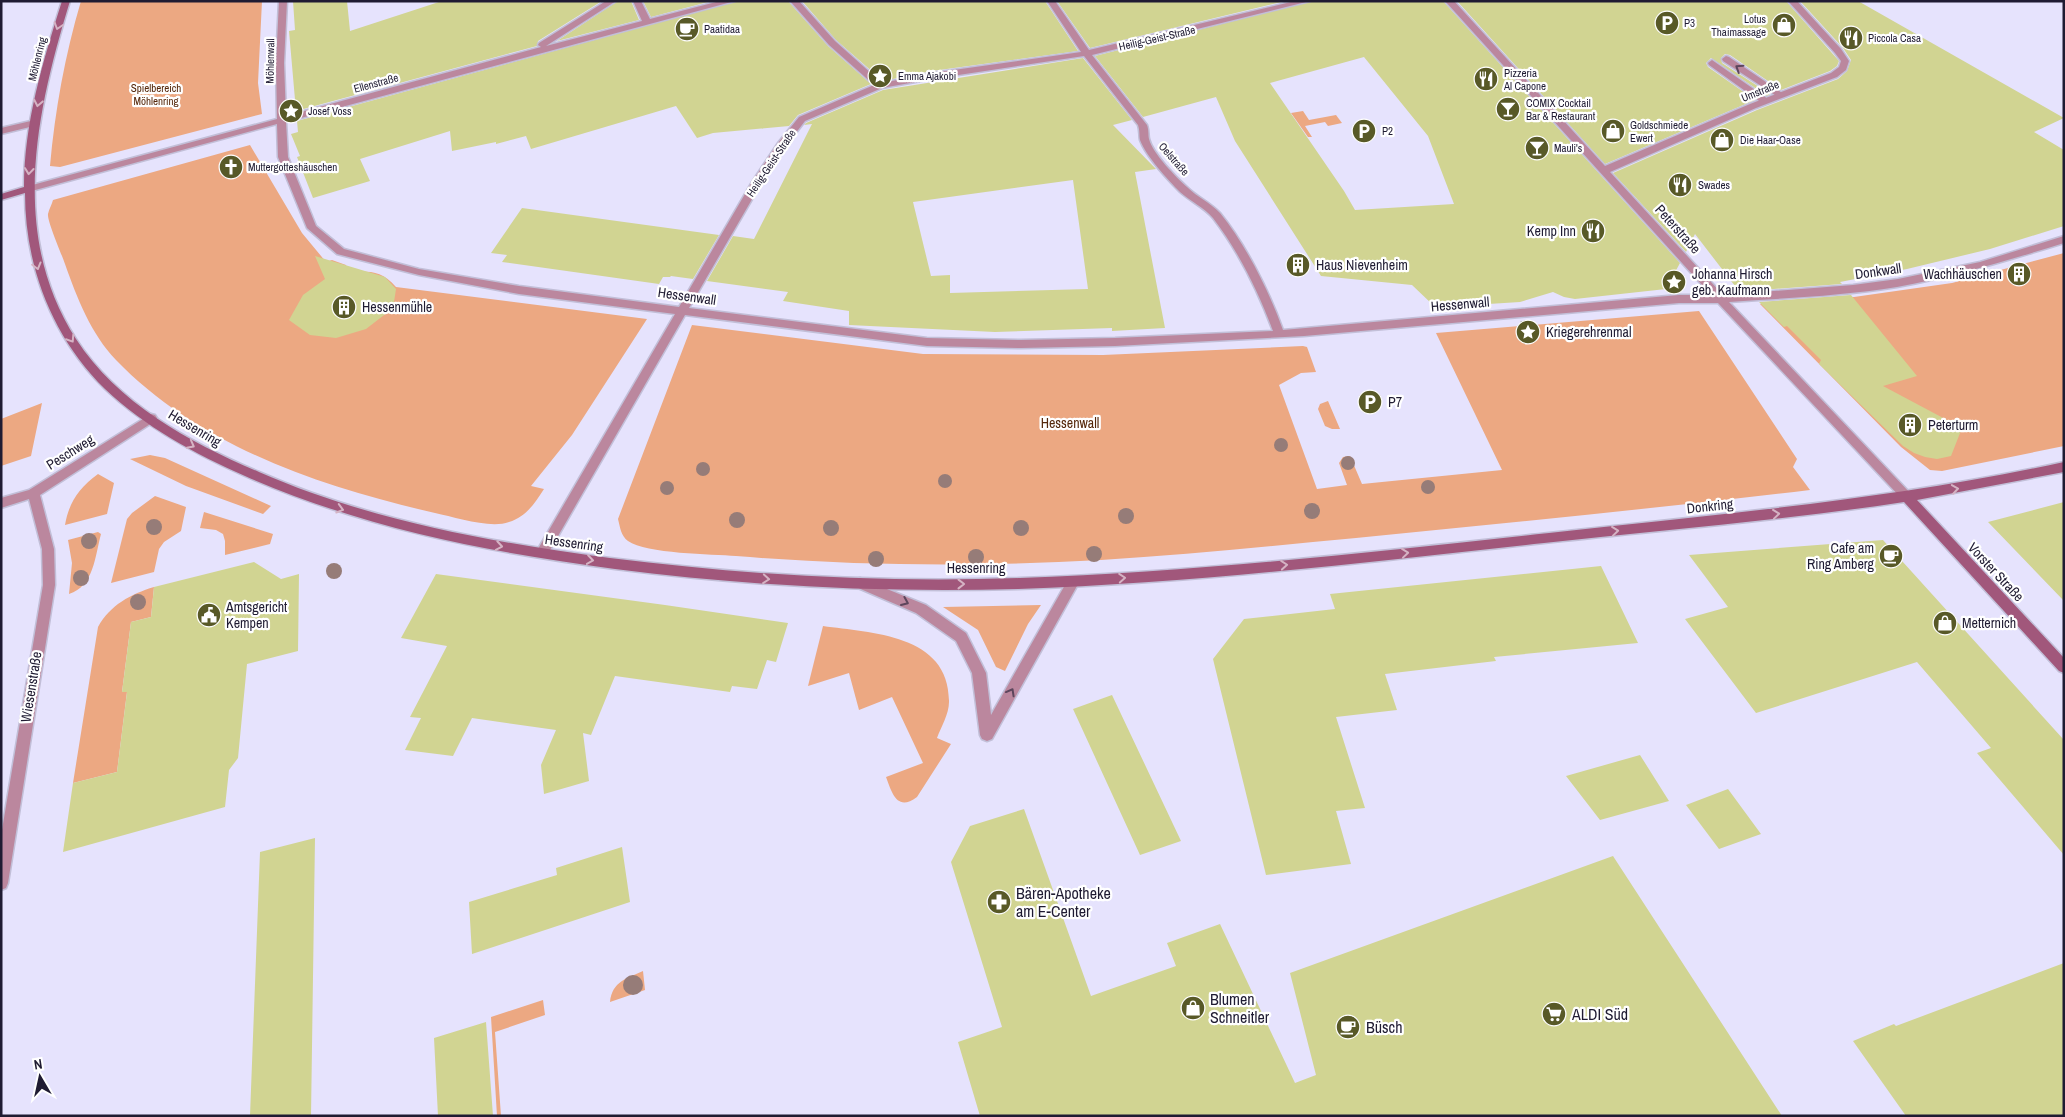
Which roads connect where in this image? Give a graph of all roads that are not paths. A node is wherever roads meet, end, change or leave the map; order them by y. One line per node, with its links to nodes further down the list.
1 (66, 1): 20 (main road, Möhlenring, one-way to 20)
2 (283, 1): 19 (street, Möhlenwall)
3 (612, 1): 12 (street)
4 (638, 1): 11 (street)
5 (731, 1): 11 (street, Ellenstraße)
6 (794, 1): 16 (street)
7 (1051, 1): 13 (street, Oelstraße)
8 (1306, 1): 13 (street, Heilig-Geist-Straße)
9 (1449, 1): 22 (street, Peterstraße)
10 (1792, 1): 17 (street, Umstraße)
11 (647, 22): 12 (street, Ellenstraße)
12 (530, 53): 19 (street, Ellenstraße)
13 (1087, 54): 16 (street, Heilig-Geist-Straße); 28 (street, Oelstraße)
14 (1726, 60): 17 (street, one-way to 14)
15 (1712, 63): 18 (street)
16 (880, 86): 27 (street, Heilig-Geist-Straße)
17 (1781, 95): 18 (street, Umstraße)
18 (1766, 101): 22 (street, Umstraße)
19 (281, 120): 23 (street, Ellenstraße); 27 (street, Hessenwall)
20 (35, 123): 21 (street); 23 (main road, Hessenring, one-way to 23)
21 (1, 131)
22 (1605, 170): 26 (street, Peterstraße)
23 (28, 189): 24 (main road); 29 (main road, Hessenring, one-way to 29)
24 (1, 197)
25 (2064, 239): 26 (street, Donkwall)
26 (1720, 299): 28 (street, Hessenwall); 32 (street, Peterstraße)
27 (684, 310): 28 (street, Hessenwall); 34 (street, Heilig-Geist-Straße)
28 (1279, 333)
29 (151, 418): 31 (street, Peschweg); 34 (main road, Hessenring, one-way to 34)
30 (2064, 467): 32 (main road, Donkring, one-way to 30)
31 (32, 493): 33 (street, Peschweg); 39 (street, Wiesenstraße)
32 (1907, 497): 35 (main road, Donkring, one-way to 32); 38 (main road, Vorster Straße)
33 (1, 503)
34 (542, 553): 37 (main road, Hessenring, one-way to 37)
35 (1356, 558): 36 (main road, Hessenring, one-way to 35)
36 (1073, 582): 37 (main road, Hessenring, one-way to 36); 37 (street, one-way to 36)
37 (860, 583)
38 (2064, 667)
39 (1, 883)

